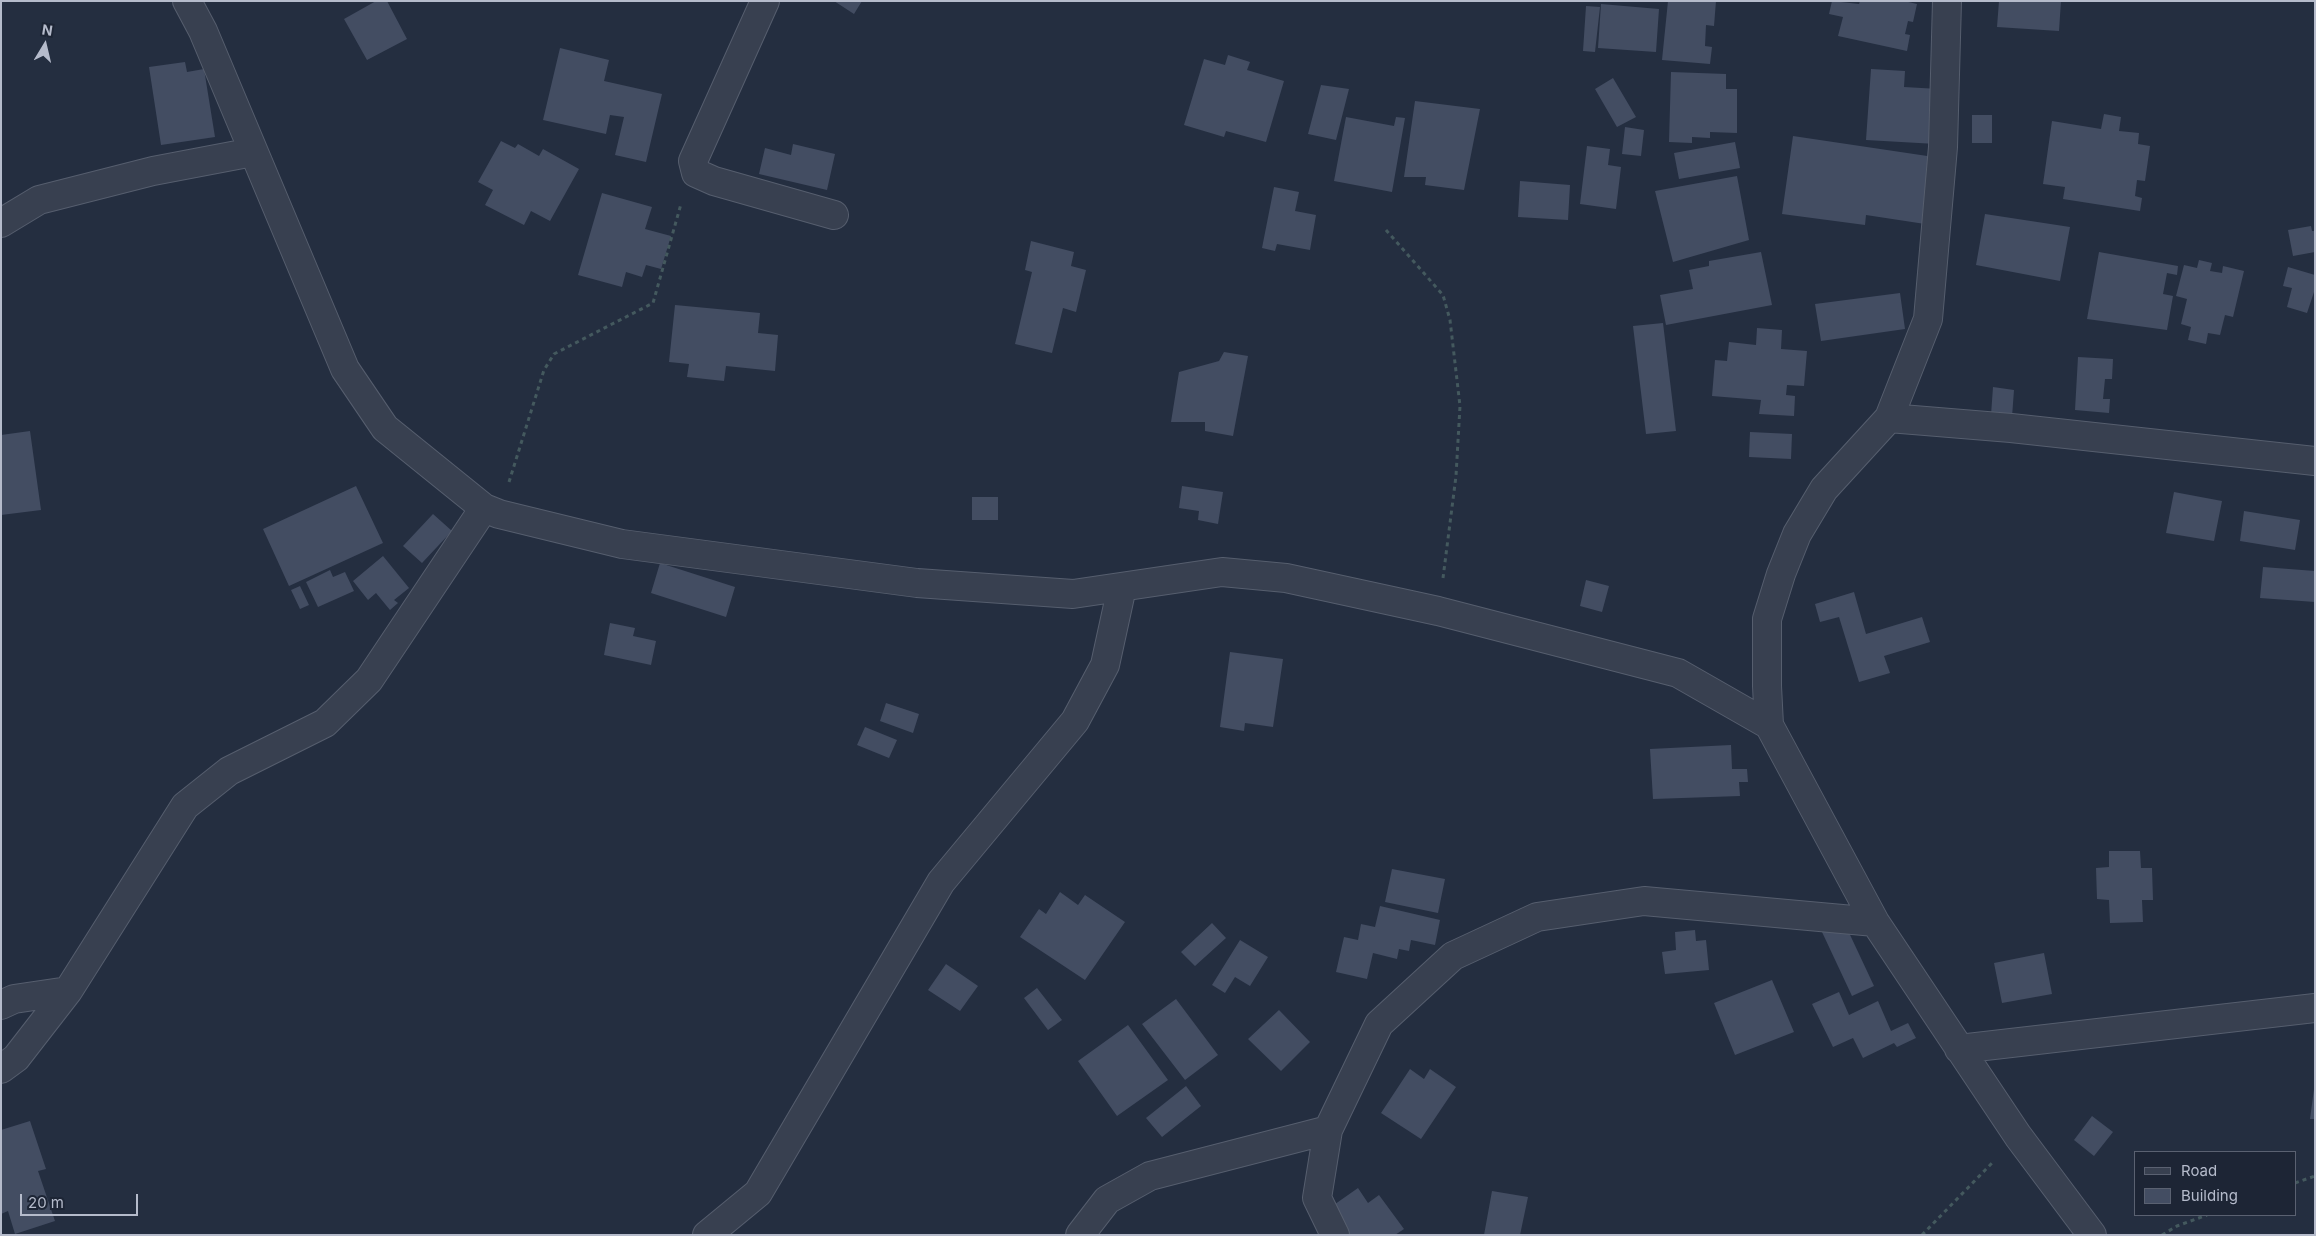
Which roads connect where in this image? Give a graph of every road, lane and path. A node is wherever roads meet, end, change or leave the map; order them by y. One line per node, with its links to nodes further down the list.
1 (187, 1): 4 (street)
2 (765, 1): 5 (street)
3 (1947, 1): 9 (street)
4 (253, 152): 7 (street); 11 (street)
5 (693, 161): 6 (street); 11 (path)
6 (834, 215)
7 (1, 223)
8 (1386, 230): 13 (path)
9 (1889, 418): 10 (street); 14 (street)
10 (2315, 461)
11 (491, 511): 12 (street); 16 (street)
12 (1122, 587): 13 (street); 26 (street)
13 (1438, 610): 14 (street)
14 (1769, 725): 15 (street)
15 (1875, 922): 19 (street); 21 (street)
16 (68, 991): 17 (street); 20 (street)
17 (1, 1005)
18 (2315, 1008): 19 (street)
19 (1959, 1049): 22 (street)
20 (1, 1070)
21 (1328, 1130): 27 (street); 28 (street)
22 (2018, 1136): 29 (path); 30 (street)
23 (2315, 1176): 24 (path)
24 (2296, 1183)
25 (2205, 1216): 31 (path)
26 (707, 1235)
27 (1080, 1235)
28 (1335, 1235)
29 (1922, 1235)
30 (2092, 1235)
31 (2162, 1235)

